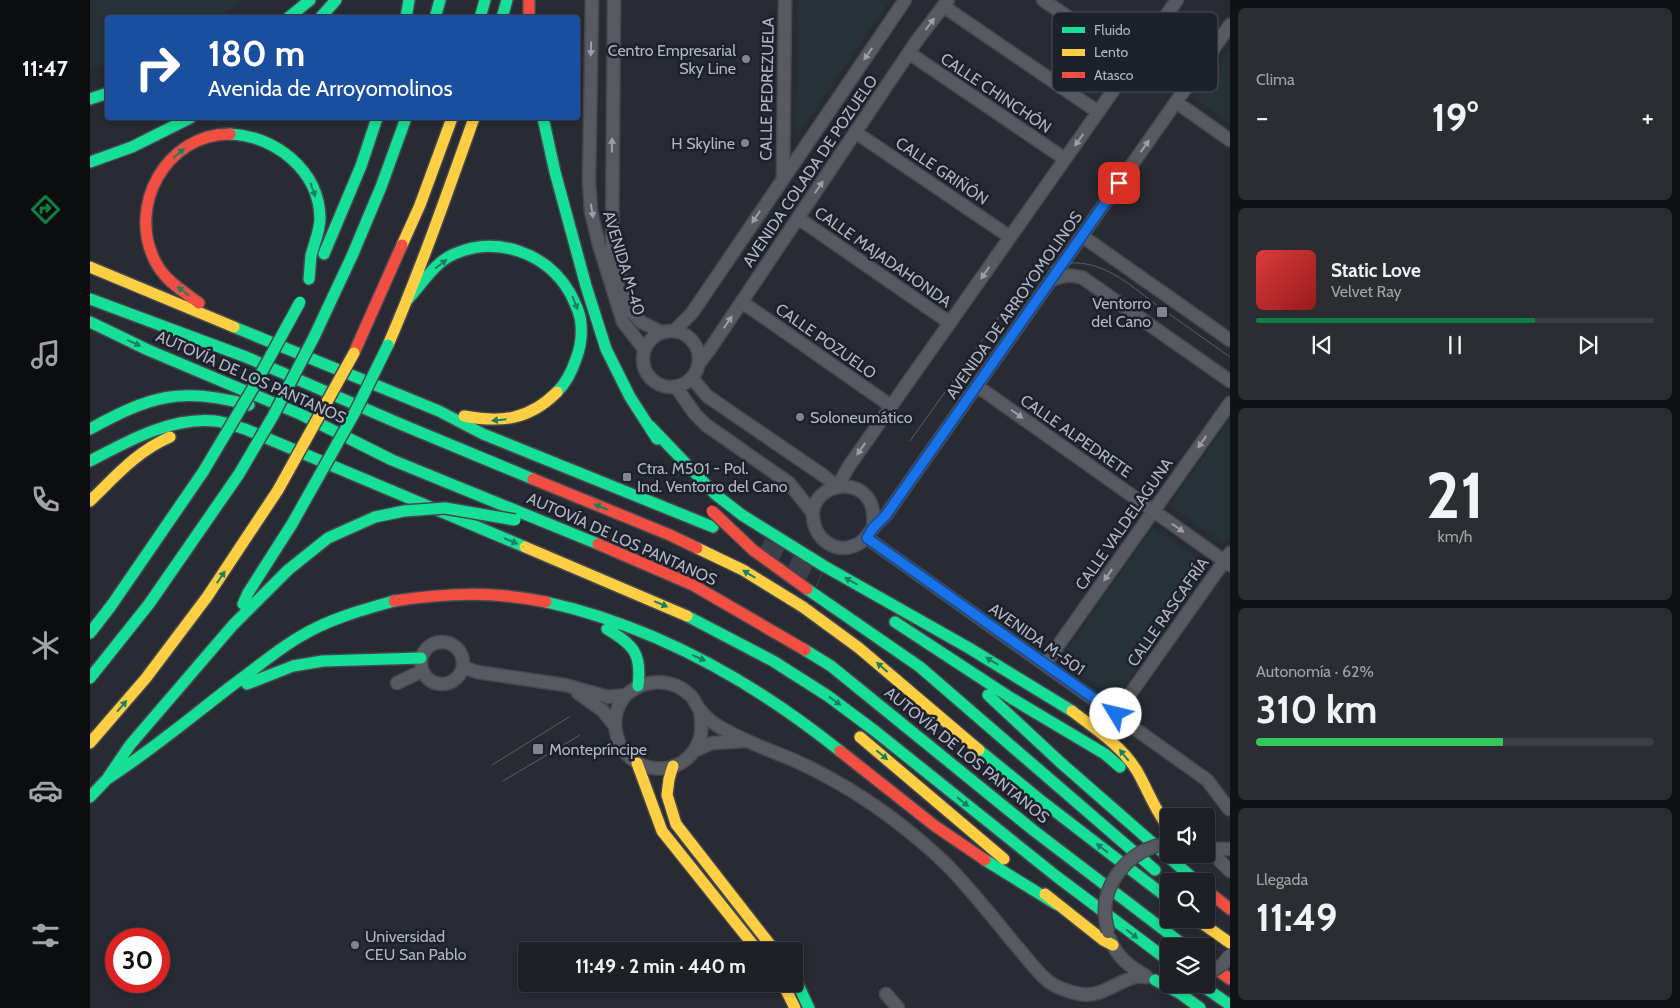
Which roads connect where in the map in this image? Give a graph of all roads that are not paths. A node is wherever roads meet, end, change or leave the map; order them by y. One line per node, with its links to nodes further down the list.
1 (310, 0): 17 (main road)
2 (336, 0): 18 (main road)
3 (409, 0): 19 (main road)
4 (440, 0): 20 (main road)
5 (485, 0): 21 (main road)
6 (507, 0): 22 (main road)
7 (529, 0): 23 (main road)
8 (592, 0): 61 (street, AVENIDA M-40, one-way to 61)
9 (614, 0): 59 (street, AVENIDA M-40, one-way to 9)
10 (785, 0): 45 (street, CALLE PEDREZUELA)
11 (905, 0): 45 (street, AVENIDA COLADA DE POZUELO, one-way to 45)
12 (1043, 0): 15 (street)
13 (1178, 0): 16 (street)
14 (946, 3): 26 (street, AVENIDA COLADA DE POZUELO, one-way to 14); 27 (street)
15 (1061, 12)
16 (1169, 12)
17 (292, 15)
18 (323, 15)
19 (406, 15)
20 (436, 15)
21 (481, 15)
22 (503, 15)
23 (530, 15)
24 (1230, 25): 25 (street, AVENIDA DE ARROYOMOLINOS)
25 (1218, 42)
26 (909, 53): 41 (street, AVENIDA COLADA DE POZUELO); 43 (street, CALLE CHINCHÓN)
27 (1052, 79)
28 (1070, 92): 34 (street)
29 (1112, 92): 34 (street)
30 (1183, 92): 33 (street, AVENIDA DE ARROYOMOLINOS)
31 (105, 94): 32 (main road)
32 (90, 99)
33 (1176, 102): 42 (street); 47 (street, AVENIDA DE ARROYOMOLINOS, one-way to 33)
34 (1098, 112): 43 (street, one-way to 43)
35 (186, 120): 44 (main road)
36 (377, 120): 51 (main road)
37 (405, 120): 98 (main road, bridge)
38 (451, 120): 110 (main road, one-way to 38, bridge)
39 (473, 120): 53 (main road)
40 (543, 120): 70 (main road)
41 (856, 132): 46 (street, AVENIDA COLADA DE POZUELO, one-way to 41); 48 (street, CALLE GRIÑÓN)
42 (1230, 140)
43 (1065, 159): 48 (street)
44 (90, 162)
45 (782, 178): 58 (street, AVENIDA COLADA DE POZUELO, one-way to 58)
46 (798, 218): 54 (street, AVENIDA COLADA DE POZUELO); 57 (street, CALLE MAJADAHONDA)
47 (1082, 236): 50 (street, AVENIDA DE ARROYOMOLINOS); 60 (street)
48 (1010, 237): 57 (street, one-way to 57)
49 (90, 266): 55 (main road)
50 (1050, 281): 64 (street); 65 (street, AVENIDA DE ARROYOMOLINOS)
51 (304, 290): 55 (main road, one-way to 51); 84 (main road, bridge)
52 (90, 299): 126 (main road, AUTOVÍA DE LOS PANTANOS, one-way to 52)
53 (408, 299): 69 (main road, one-way to 69); 91 (main road, bridge)
54 (742, 302): 62 (street, AVENIDA COLADA DE POZUELO, one-way to 54); 68 (street, CALLE POZUELO)
55 (222, 321): 69 (main road)
56 (90, 322): 73 (main road, AUTOVÍA DE LOS PANTANOS, one-way to 73)
57 (950, 323): 68 (street)
58 (675, 330): 59 (street); 62 (street)
59 (661, 332): 61 (street)
60 (1230, 340)
61 (644, 349): 66 (street)
62 (700, 362): 63 (street)
63 (692, 378): 66 (street); 76 (street)
64 (1230, 382)
65 (977, 386): 79 (street, CALLE ALPEDRETE, one-way to 79); 82 (street, AVENIDA DE ARROYOMOLINOS)
66 (676, 387): 80 (street)
67 (1230, 403): 79 (street, CALLE VALDELAGUNA, one-way to 79)
68 (891, 406): 76 (street, one-way to 76)
69 (439, 411): 81 (main road)
70 (650, 426): 75 (main road); 115 (main road, one-way to 70)
71 (90, 429): 73 (main road)
72 (286, 447): 74 (main road); 77 (main road); 96 (main road, one-way to 96)
73 (392, 460): 83 (main road, AUTOVÍA DE LOS PANTANOS)
74 (90, 461)
75 (682, 477)
76 (837, 486): 80 (street); 82 (street)
77 (90, 501)
78 (709, 508): 125 (main road, bridge)
79 (1153, 511): 85 (street, CALLE ALPEDRETE, one-way to 85); 95 (street, CALLE VALDELAGUNA, one-way to 95)
80 (812, 512): 82 (street)
81 (713, 527)
82 (870, 532): 95 (street, AVENIDA M-501)
83 (593, 542): 91 (main road, bridge); 133 (main road, AUTOVÍA DE LOS PANTANOS)
84 (151, 548): 88 (main road); 93 (main road)
85 (1228, 560): 106 (street, CALLE RASCAFRÍA)
86 (821, 577): 87 (main road)
87 (844, 591)
88 (107, 592)
89 (572, 608): 101 (main road); 102 (main road); 128 (main road, one-way to 128)
90 (884, 615): 92 (main road)
91 (234, 625): 114 (main road)
92 (907, 630): 115 (main road); 124 (main road)
93 (90, 633)
94 (422, 664): 97 (street); 97 (street); 99 (street); 102 (main road)
95 (1045, 664): 106 (street, AVENIDA M-501)
96 (780, 665): 105 (main road); 138 (main road, one-way to 138)
97 (463, 667): 100 (street)
98 (90, 678)
99 (397, 683)
100 (565, 685): 103 (street); 107 (street)
101 (638, 686): 103 (street); 104 (street)
102 (221, 695): 114 (main road)
103 (626, 695): 107 (street)
104 (700, 710): 109 (street); 111 (street)
105 (828, 710)
106 (1116, 714): 117 (street, AVENIDA M-501)
107 (615, 726): 112 (street)
108 (850, 729): 128 (main road, one-way to 128)
109 (750, 741): 111 (street); 145 (street)
110 (90, 742)
111 (694, 751): 113 (street)
112 (637, 763): 113 (street); 134 (main road)
113 (673, 766): 135 (main road)
114 (107, 779): 116 (main road)
115 (1149, 796): 118 (main road)
116 (90, 797)
117 (1229, 809)
118 (1160, 817)
119 (1160, 845): 137 (street, bridge)
120 (1230, 849): 121 (street)
121 (1215, 850)
122 (1215, 856): 123 (street)
123 (1230, 871)
124 (1187, 873)
125 (1160, 874)
126 (1160, 892)
127 (1215, 897): 129 (main road)
128 (1056, 904): 137 (main road)
129 (1230, 908)
130 (1215, 919): 132 (main road)
131 (1209, 928): 136 (main road)
132 (1230, 932)
133 (1175, 938)
134 (751, 942)
135 (768, 942)
136 (1230, 943)
137 (1113, 945): 140 (street)
138 (1160, 954)
139 (1230, 955): 142 (street, bridge)
140 (1122, 958): 144 (street); 145 (street)
141 (1215, 968): 143 (main road)
142 (1215, 969)
143 (1230, 979)
144 (1160, 981): 145 (street)
145 (1115, 986)
146 (787, 992): 152 (main road)
147 (802, 992): 153 (main road)
148 (1179, 993): 155 (main road)
149 (1213, 993): 151 (main road)
150 (886, 994): 154 (street)
151 (1230, 1005)
152 (795, 1008)
153 (809, 1008)
154 (898, 1008)
155 (1200, 1008)

